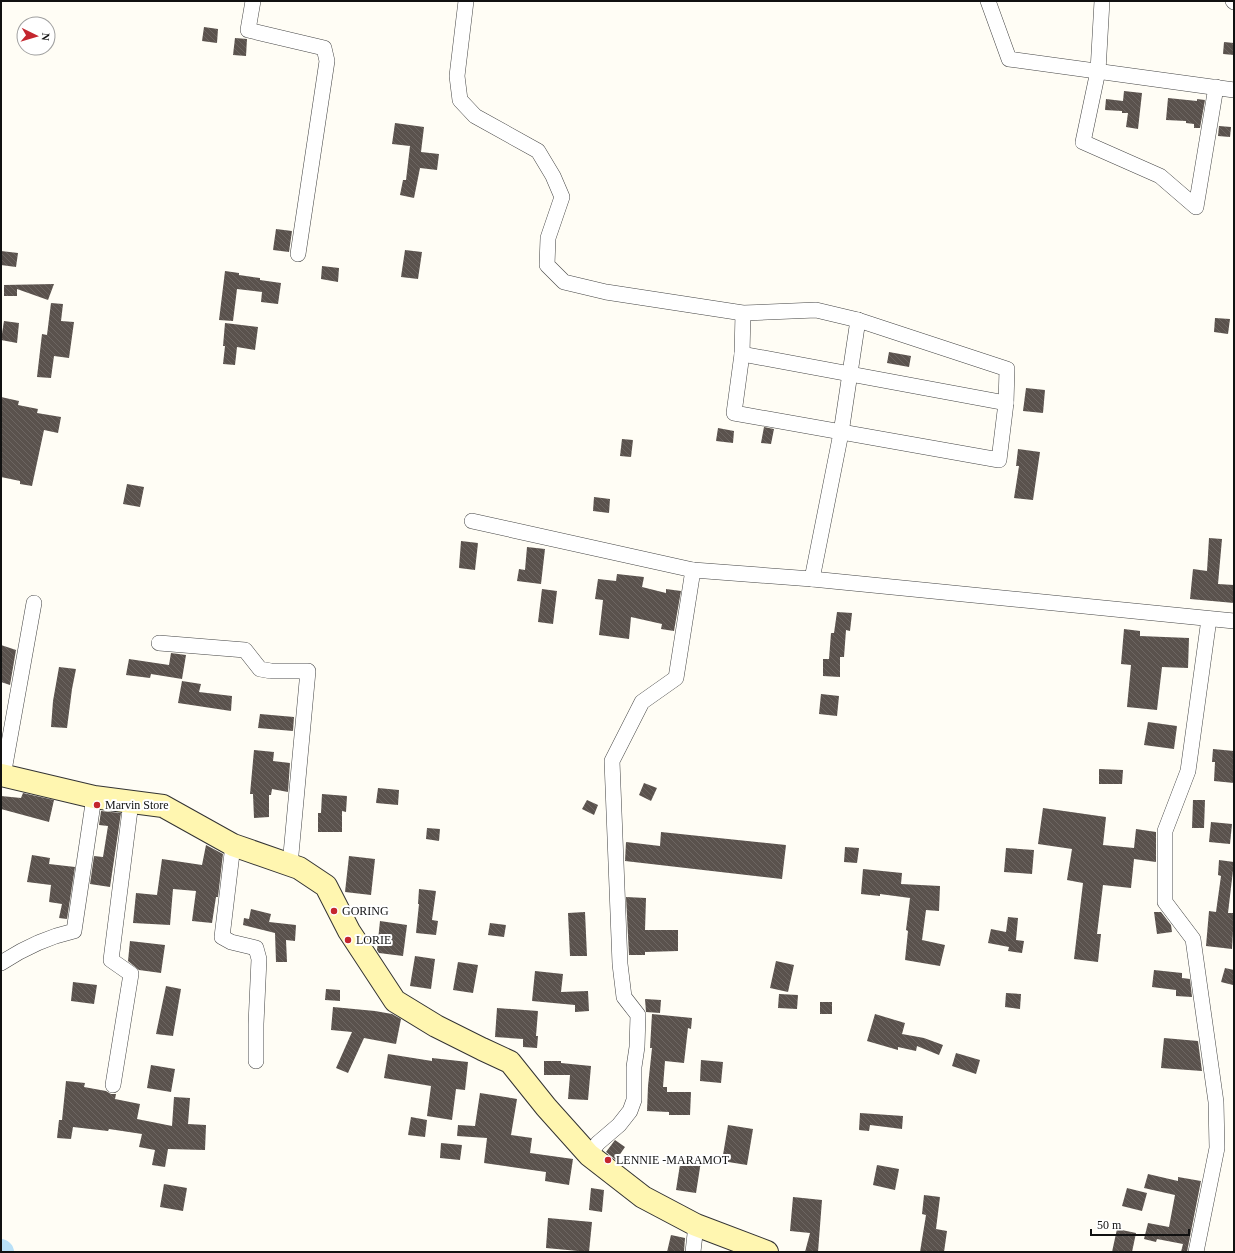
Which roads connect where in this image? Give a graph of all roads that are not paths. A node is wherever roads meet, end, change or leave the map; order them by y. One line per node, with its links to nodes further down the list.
1 (253, 1): 8 (street)
2 (466, 1): 9 (street)
3 (988, 1): 5 (street)
4 (1102, 1): 5 (street)
5 (1098, 71): 6 (street); 6 (street)
6 (1216, 87): 7 (street)
7 (1234, 90)
8 (298, 254)
9 (743, 313): 10 (street); 11 (street)
10 (858, 320): 12 (street); 13 (street)
11 (742, 354): 12 (street); 14 (street)
12 (851, 374): 13 (street); 14 (street)
13 (1006, 403): 14 (street)
14 (842, 433): 17 (street)
15 (472, 521): 16 (street)
16 (693, 570): 17 (street); 30 (street)
17 (812, 579): 19 (street)
18 (34, 603): 22 (street)
19 (1209, 619): 20 (street); 34 (street)
20 (1234, 621)
21 (159, 643): 26 (street)
22 (2, 775): 23 (street)
23 (94, 797): 24 (street); 27 (street)
24 (130, 802): 25 (street); 29 (street)
25 (233, 845): 26 (street); 28 (street)
26 (290, 865): 30 (street)
27 (1, 963)
28 (256, 1061)
29 (113, 1085)
30 (589, 1155): 31 (street)
31 (696, 1225): 32 (street); 33 (street)
32 (693, 1252)
33 (767, 1252)
34 (1196, 1252)

